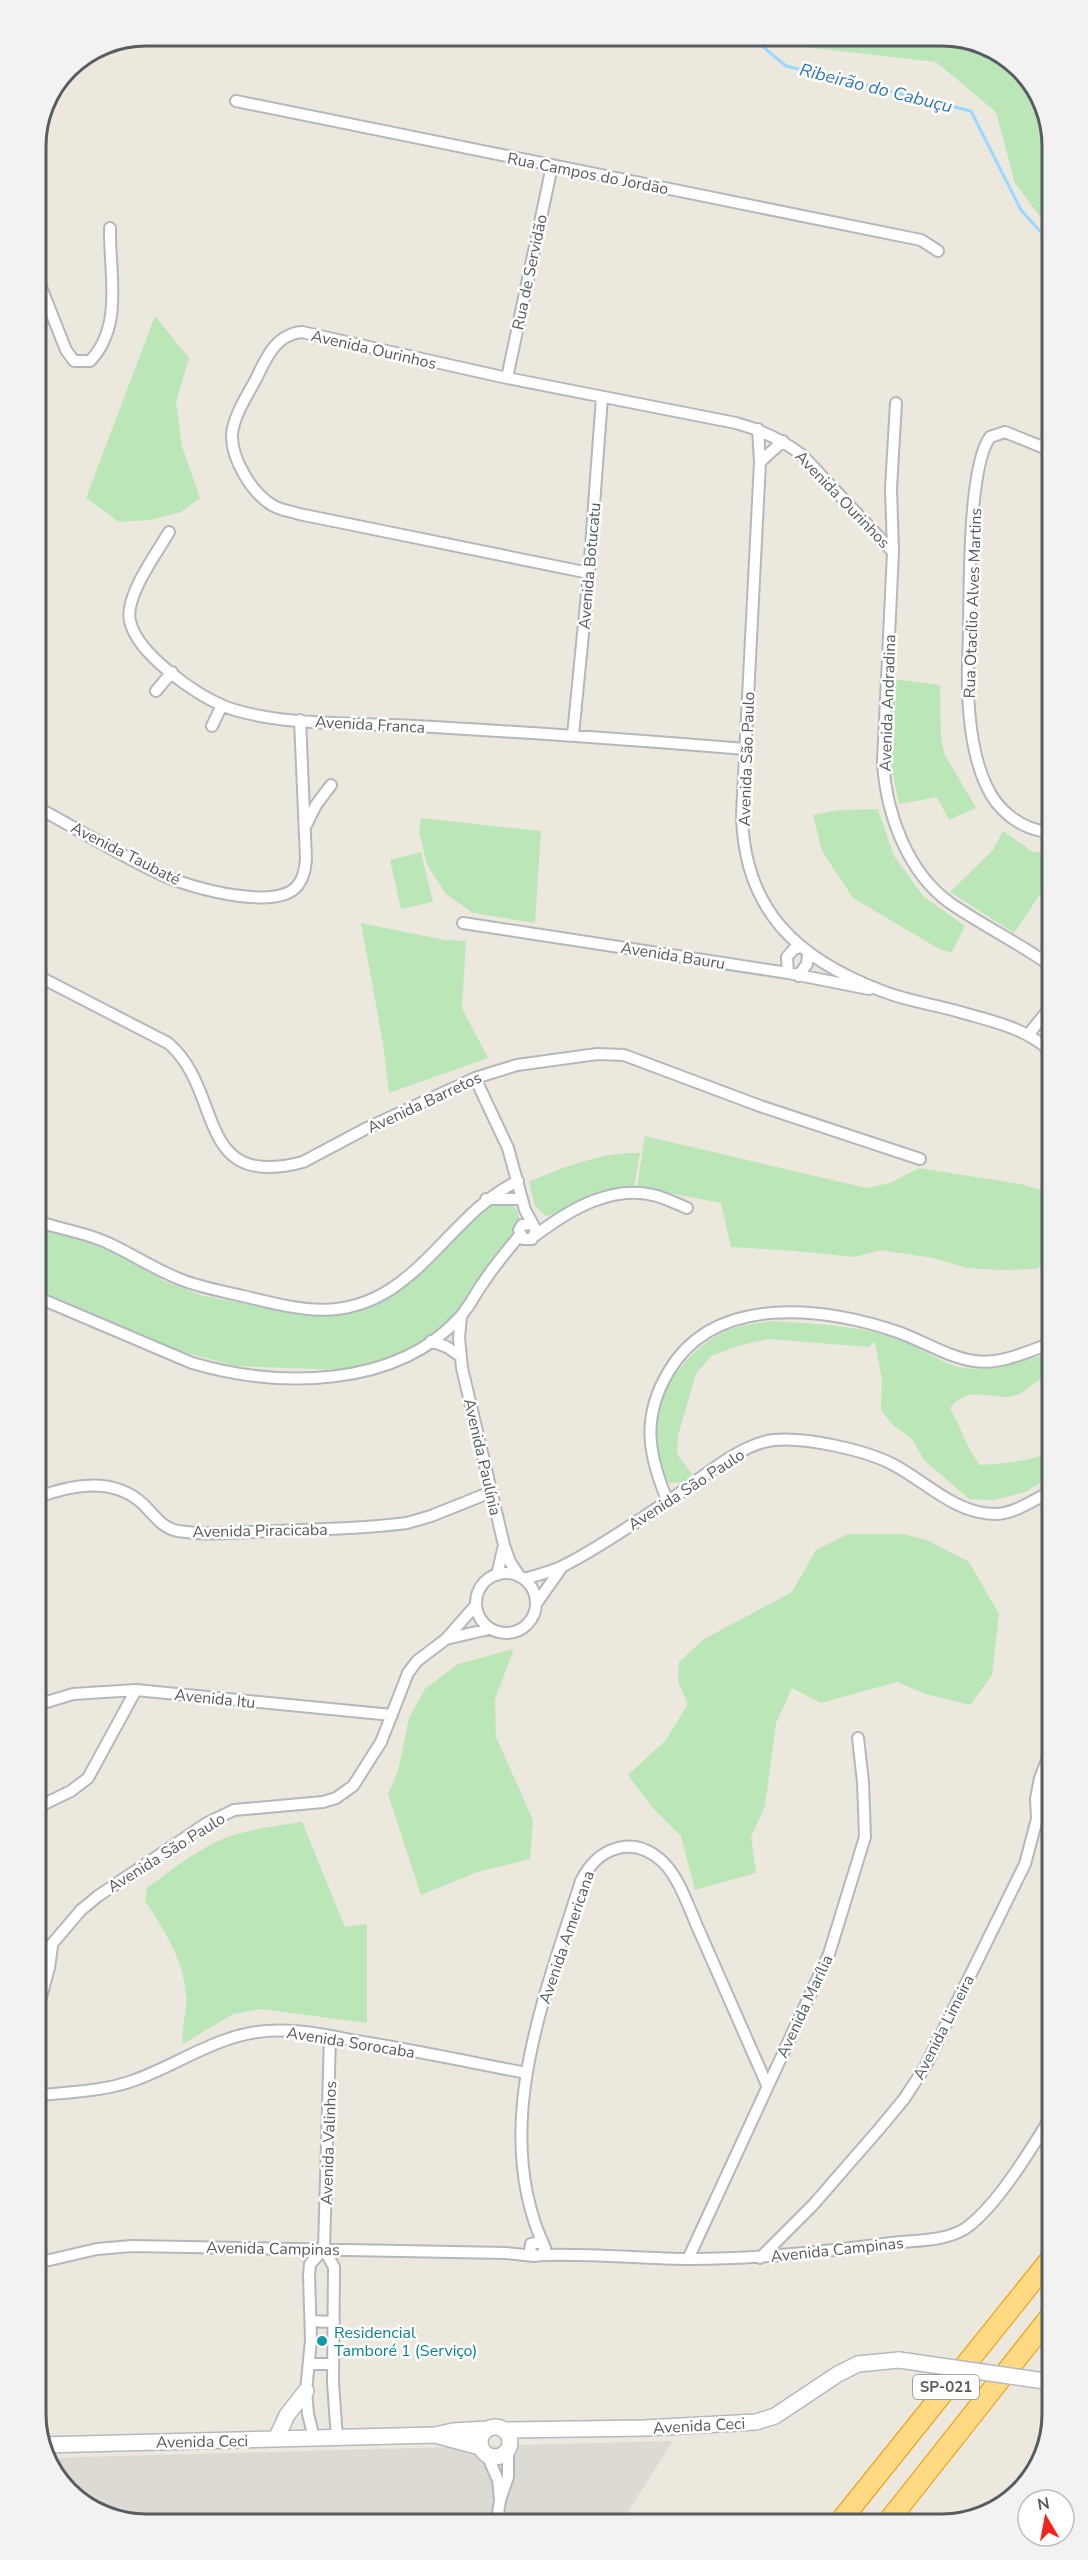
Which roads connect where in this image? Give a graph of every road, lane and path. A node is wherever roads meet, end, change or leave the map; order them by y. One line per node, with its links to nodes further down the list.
1 (236, 101): 2 (street, Rua Campos do Jordão)
2 (552, 166): 4 (street, Rua Campos do Jordão); 6 (street, Rua de Servidão)
3 (111, 228): 5 (street)
4 (938, 251)
5 (47, 302)
6 (507, 378): 7 (street, Avenida Ourinhos); 15 (street, Avenida Ourinhos)
7 (602, 397): 9 (street, Avenida Ourinhos); 15 (street, Avenida Botucatu)
8 (896, 403): 14 (street, Avenida Andradina)
9 (758, 429): 10 (street, Avenida Ourinhos); 12 (street, Avenida São Paulo)
10 (783, 441): 12 (street); 14 (street, Avenida Ourinhos)
11 (1042, 447): 26 (street, Rua Otacílio Alves Martins)
12 (760, 462): 22 (street, Avenida São Paulo)
13 (169, 532): 16 (street, Avenida Franca)
14 (893, 552): 29 (street, Avenida Andradina)
15 (590, 573): 21 (street, Avenida Botucatu)
16 (172, 672): 17 (street); 18 (street, Avenida Franca)
17 (156, 691)
18 (222, 705): 19 (street, Avenida Franca); 20 (street)
19 (300, 720): 21 (street, Avenida Franca); 25 (street, Avenida Taubaté)
20 (212, 726)
21 (573, 735): 22 (street, Avenida Franca)
22 (745, 749): 28 (street, Avenida São Paulo)
23 (331, 785): 25 (street)
24 (47, 813): 25 (street, Avenida Taubaté)
25 (306, 826)
26 (1042, 830)
27 (463, 923): 30 (street, Avenida Bauru)
28 (804, 950): 30 (street); 30 (street); 32 (street, Avenida São Paulo)
29 (1042, 960)
30 (793, 974): 32 (street, Avenida Bauru)
31 (47, 980): 36 (street, Avenida Barretos)
32 (882, 992): 34 (street, Avenida São Paulo)
33 (1042, 1017): 34 (street)
34 (1028, 1035): 35 (street, Avenida São Paulo)
35 (1042, 1045)
36 (475, 1077): 37 (street, Avenida Barretos); 38 (street)
37 (920, 1159)
38 (518, 1181): 39 (street); 40 (street)
39 (486, 1199): 40 (street); 42 (street)
40 (523, 1205): 43 (street)
41 (687, 1208): 43 (street)
42 (47, 1224)
43 (528, 1231): 45 (street)
44 (46, 1301): 46 (street)
45 (461, 1316): 46 (street); 48 (street, Avenida Paulínia)
46 (431, 1341): 48 (street, Avenida Paulínia)
47 (1042, 1347): 52 (street)
48 (462, 1368): 49 (street, Avenida Paulínia)
49 (491, 1492): 50 (street, Avenida Piracicaba); 53 (street, Avenida Paulínia)
50 (46, 1495)
51 (1042, 1496): 52 (street, Avenida São Paulo)
52 (668, 1502): 54 (street, Avenida São Paulo)
53 (504, 1545): 55 (street, Avenida Paulínia); 56 (street, Avenida Paulínia)
54 (562, 1567): 56 (street, Avenida São Paulo); 57 (street, Avenida São Paulo)
55 (497, 1575): 56 (street); 58 (street)
56 (522, 1578): 57 (street)
57 (536, 1604): 59 (street)
58 (475, 1606): 59 (street); 60 (street, Avenida São Paulo)
59 (489, 1629): 60 (street, Avenida São Paulo)
60 (446, 1640): 63 (street, Avenida São Paulo)
61 (136, 1690): 62 (street, Avenida Itu); 63 (street, Avenida Itu); 66 (street)
62 (46, 1702)
63 (392, 1715): 69 (street, Avenida São Paulo)
64 (858, 1738): 74 (street, Avenida Marília)
65 (1042, 1773): 68 (street, Avenida Limeira)
66 (46, 1803)
67 (1042, 1810): 68 (street)
68 (1037, 1819): 79 (street, Avenida Limeira)
69 (52, 1946): 70 (street, Avenida São Paulo); 71 (street)
70 (46, 1951)
71 (46, 1967)
72 (330, 2036): 73 (street, Avenida Sorocaba); 75 (street, Avenida Sorocaba); 78 (street, Avenida Valinhos)
73 (526, 2073): 74 (street, Avenida Americana); 77 (street, Avenida Americana)
74 (767, 2085): 80 (street, Avenida Marília)
75 (46, 2095)
76 (1042, 2131): 79 (street, Avenida Campinas)
77 (538, 2248): 78 (street, Avenida Campinas); 80 (street, Avenida Campinas)
78 (324, 2250): 81 (street, Avenida Campinas); 83 (street, Avenida Valinhos); 84 (street, Avenida Valinhos)
79 (760, 2258): 80 (street, Avenida Campinas)
80 (688, 2259)
81 (46, 2261)
82 (1042, 2269): 100 (highway, SP-021)
83 (311, 2321): 84 (street); 86 (street, Avenida Valinhos)
84 (334, 2322): 87 (street, Avenida Valinhos)
85 (1042, 2327): 101 (highway, SP-021)
86 (310, 2364): 87 (street); 89 (street, Avenida Valinhos)
87 (333, 2364): 93 (street, Avenida Valinhos)
88 (1042, 2381): 95 (main road, Avenida Ceci, bridge)
89 (306, 2391): 92 (street, Avenida Valinhos); 94 (main road)
90 (487, 2429): 91 (main road, Avenida Ceci); 95 (main road); 97 (main road)
91 (435, 2436): 93 (main road, Avenida Ceci); 97 (main road, Avenida Ceci)
92 (314, 2438): 93 (main road, Avenida Ceci); 94 (main road, Avenida Ceci)
93 (337, 2438)
94 (276, 2439): 96 (main road, Avenida Ceci)
95 (507, 2441): 97 (main road); 98 (street)
96 (52, 2445)
97 (484, 2451): 98 (street)
98 (500, 2500): 99 (street)
99 (498, 2513)
100 (846, 2514)
101 (894, 2514)

